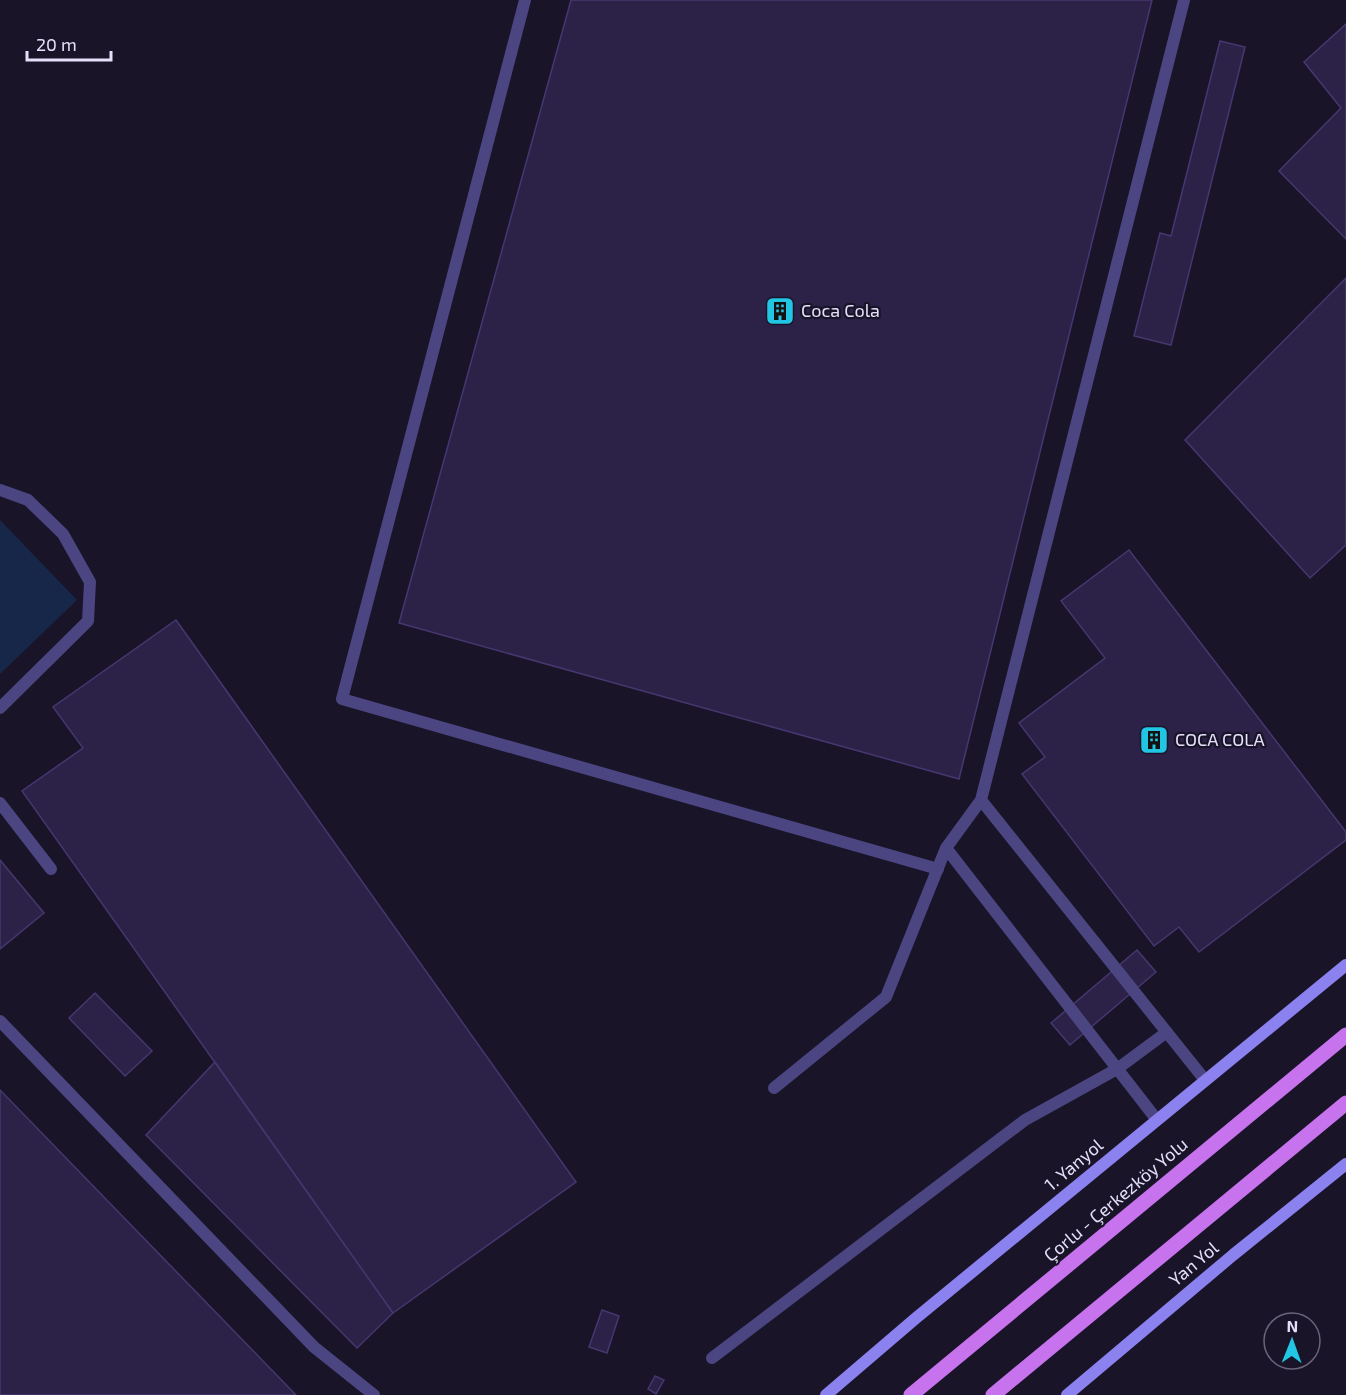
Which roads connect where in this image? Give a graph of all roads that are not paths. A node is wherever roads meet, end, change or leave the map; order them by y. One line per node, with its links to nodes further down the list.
1 (525, 0): 9 (street)
2 (1184, 0): 5 (street)
3 (0, 490): 4 (street)
4 (0, 708)
5 (981, 800): 7 (street); 12 (street)
6 (0, 804): 8 (street)
7 (946, 848): 9 (street); 14 (street)
8 (51, 869)
9 (938, 869): 16 (street)
10 (1346, 965): 15 (main road, 1. Yanyol)
11 (0, 1021): 21 (street)
12 (1167, 1032): 14 (street); 15 (street)
13 (1346, 1035): 23 (main road, Çorlu - Çerkezköy Yolu)
14 (1117, 1069): 18 (street); 20 (street)
15 (1205, 1080): 18 (main road, 1. Yanyol)
16 (774, 1088)
17 (1346, 1103): 24 (main road)
18 (1156, 1120): 22 (main road, 1. Yanyol)
19 (1346, 1164): 25 (main road, Yan Yol)
20 (712, 1358)
21 (374, 1395)
22 (826, 1395)
23 (911, 1395)
24 (993, 1395)
25 (1067, 1395)

